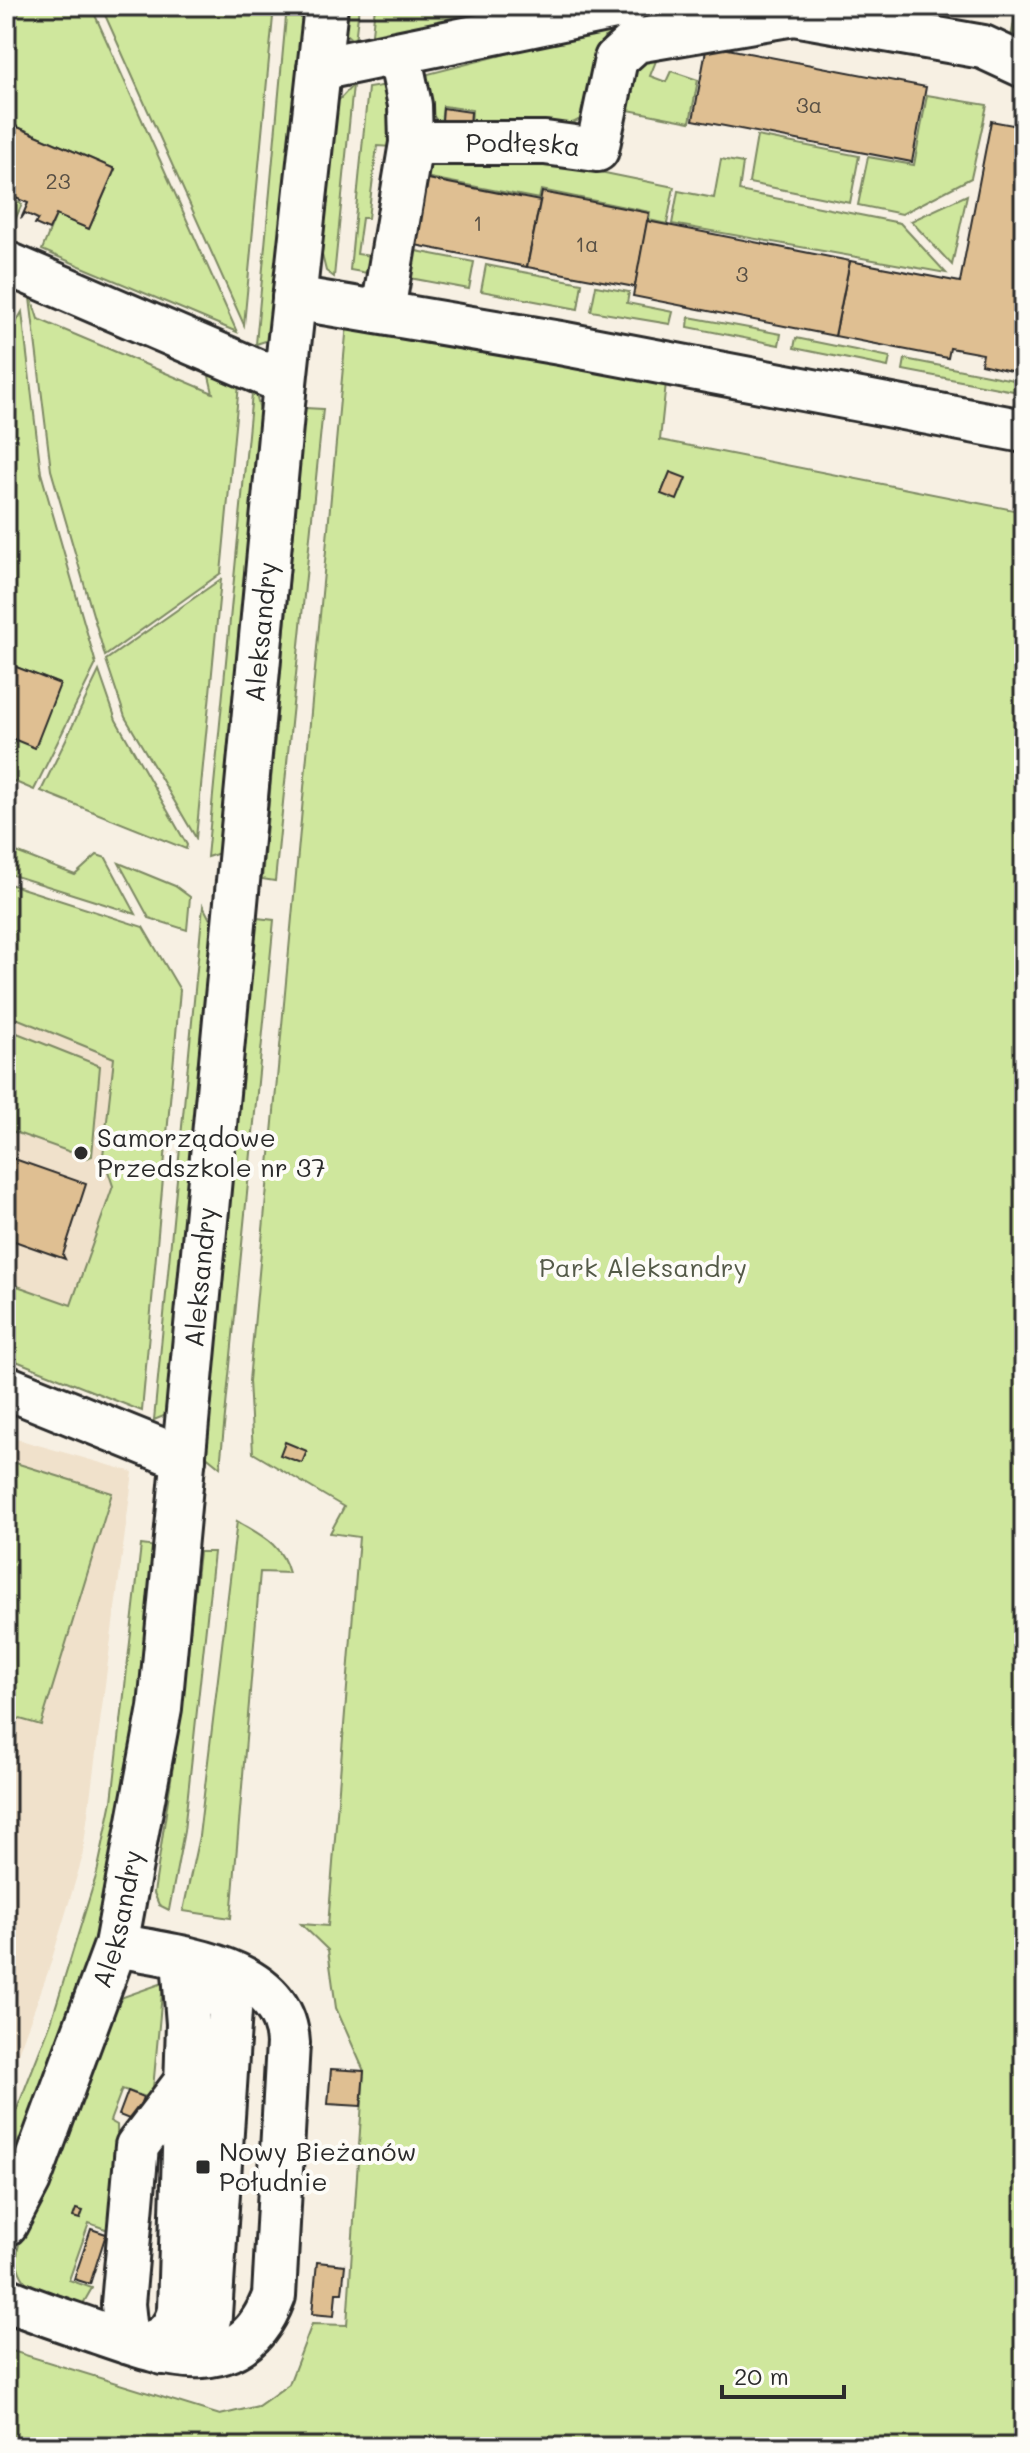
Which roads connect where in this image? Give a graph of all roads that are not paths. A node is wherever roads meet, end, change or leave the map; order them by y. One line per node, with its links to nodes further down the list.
1 (326, 6): 5 (street, Aleksandry)
2 (625, 6): 3 (street)
3 (399, 53): 5 (street); 6 (street)
4 (1024, 66): 6 (street, Podłęska)
5 (319, 69): 8 (street, Aleksandry)
6 (411, 143): 9 (street)
7 (6, 263): 10 (street)
8 (294, 298): 9 (street); 10 (street, Aleksandry)
9 (383, 311): 11 (street)
10 (285, 383): 13 (street, Aleksandry)
11 (1024, 431)
12 (6, 1387): 13 (street)
13 (184, 1459): 14 (street, Aleksandry)
14 (116, 1945): 15 (street); 17 (street, Aleksandry)
15 (183, 1959): 16 (street); 19 (street); 19 (street)
16 (185, 2083): 19 (street); 19 (street)
17 (6, 2224)
18 (6, 2299): 19 (street)
19 (144, 2348)

